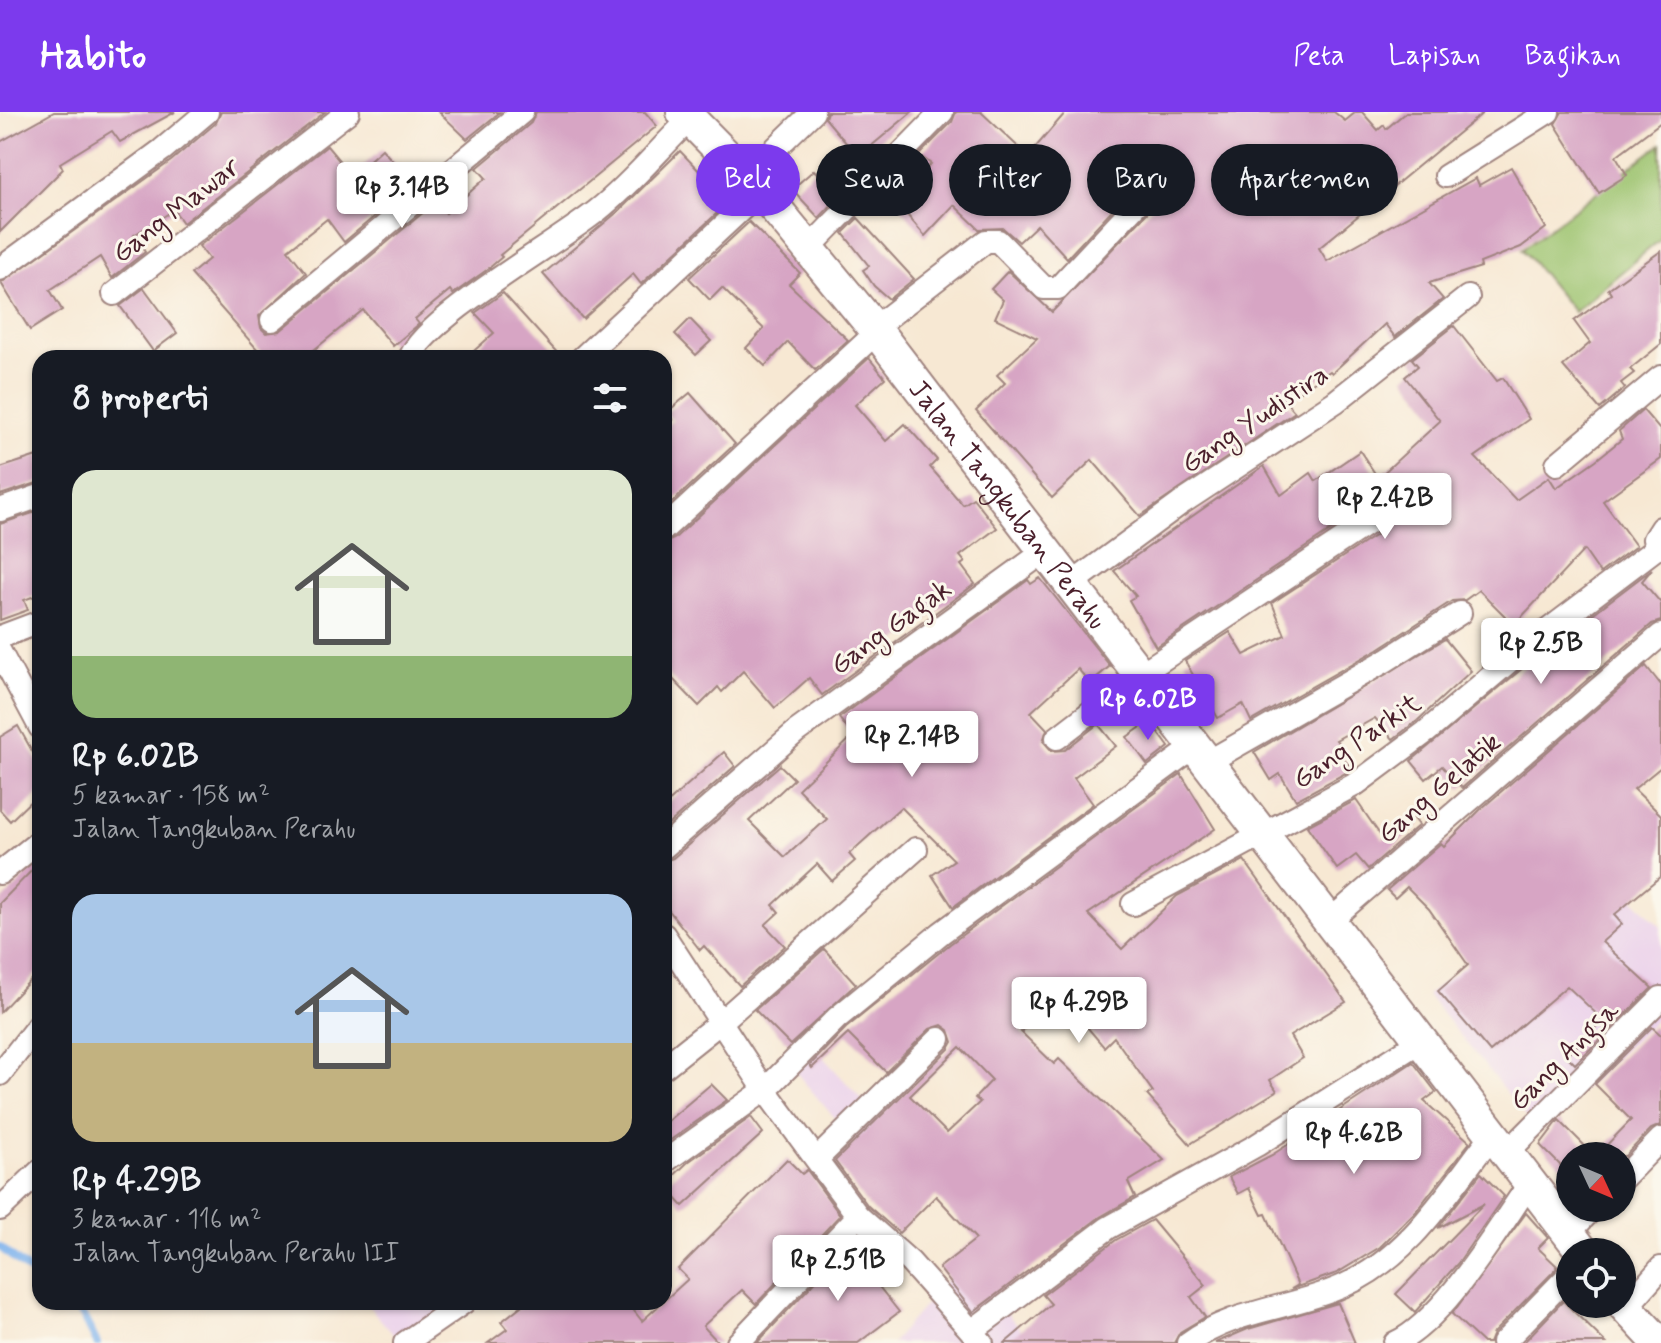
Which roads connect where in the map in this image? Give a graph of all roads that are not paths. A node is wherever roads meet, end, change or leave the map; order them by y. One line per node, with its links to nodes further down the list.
1 (207, 112): 15 (street)
2 (348, 112): 16 (street, Gang Mawar)
3 (522, 112): 18 (street)
4 (813, 112): 9 (street)
5 (942, 112): 14 (street)
6 (1548, 112): 10 (street)
7 (687, 115): 8 (street, Jalan Tangkuban Perahu); 20 (street)
8 (715, 144)
9 (787, 144)
10 (1446, 176)
11 (722, 216): 21 (street)
12 (782, 216): 14 (street, Jalan Tangkuban Perahu)
13 (1125, 216): 19 (street)
14 (809, 248): 19 (street, Jalan Tangkuban Perahu)
15 (0, 269)
16 (114, 294)
17 (1468, 297): 30 (street, Gang Yudistira)
18 (272, 320)
19 (875, 330): 26 (street); 29 (street, Jalan Tangkuban Perahu)
20 (414, 350)
21 (590, 350)
22 (1661, 377): 23 (street)
23 (1557, 464)
24 (32, 499): 25 (street)
25 (0, 510)
26 (672, 521)
27 (1368, 523): 36 (street)
28 (1658, 532): 40 (street, Gang Parkit)
29 (1045, 551): 30 (street, Jalan Tangkuban Perahu); 41 (street, Gang Gagak)
30 (1070, 585): 36 (street, Jalan Tangkuban Perahu)
31 (1460, 613): 39 (street)
32 (32, 625): 34 (street)
33 (1661, 635): 46 (street, Gang Gelatik)
34 (0, 637)
35 (0, 652): 37 (street)
36 (1139, 675): 38 (street); 39 (street, Jalan Tangkuban Perahu)
37 (32, 712)
38 (1057, 738)
39 (1200, 755): 40 (street, Jalan Tangkuban Perahu); 55 (street)
40 (1261, 837): 45 (street); 46 (street, Jalan Tangkuban Perahu)
41 (672, 840)
42 (32, 847): 44 (street)
43 (916, 849): 49 (street)
44 (0, 873)
45 (1133, 904)
46 (1327, 923): 52 (street, Jalan Tangkuban Perahu)
47 (672, 947): 49 (street)
48 (1661, 998): 57 (street, Gang Angsa)
49 (723, 1020): 53 (street); 55 (street)
50 (32, 1033): 54 (street)
51 (939, 1039): 59 (street)
52 (1419, 1042): 57 (street, Jalan Tangkuban Perahu); 71 (street)
53 (672, 1061)
54 (0, 1074)
55 (765, 1090): 58 (street); 59 (street)
56 (1661, 1139): 60 (street)
57 (1500, 1143): 62 (street, Jalan Tangkuban Perahu); 74 (street, Gang Angsa)
58 (672, 1156)
59 (817, 1159): 64 (street)
60 (1636, 1165)
61 (32, 1179): 63 (street)
62 (1530, 1183): 65 (street, Jalan Tangkuban Perahu); 75 (street)
63 (0, 1209)
64 (858, 1216): 71 (street); 73 (street)
65 (1572, 1238)
66 (1661, 1268): 68 (street)
67 (1556, 1288): 76 (street)
68 (1636, 1293)
69 (452, 1310): 72 (street)
70 (1636, 1318): 77 (street)
71 (977, 1337)
72 (405, 1343)
73 (738, 1343)
74 (1188, 1343)
75 (1395, 1343)
76 (1503, 1343)
77 (1659, 1343)

